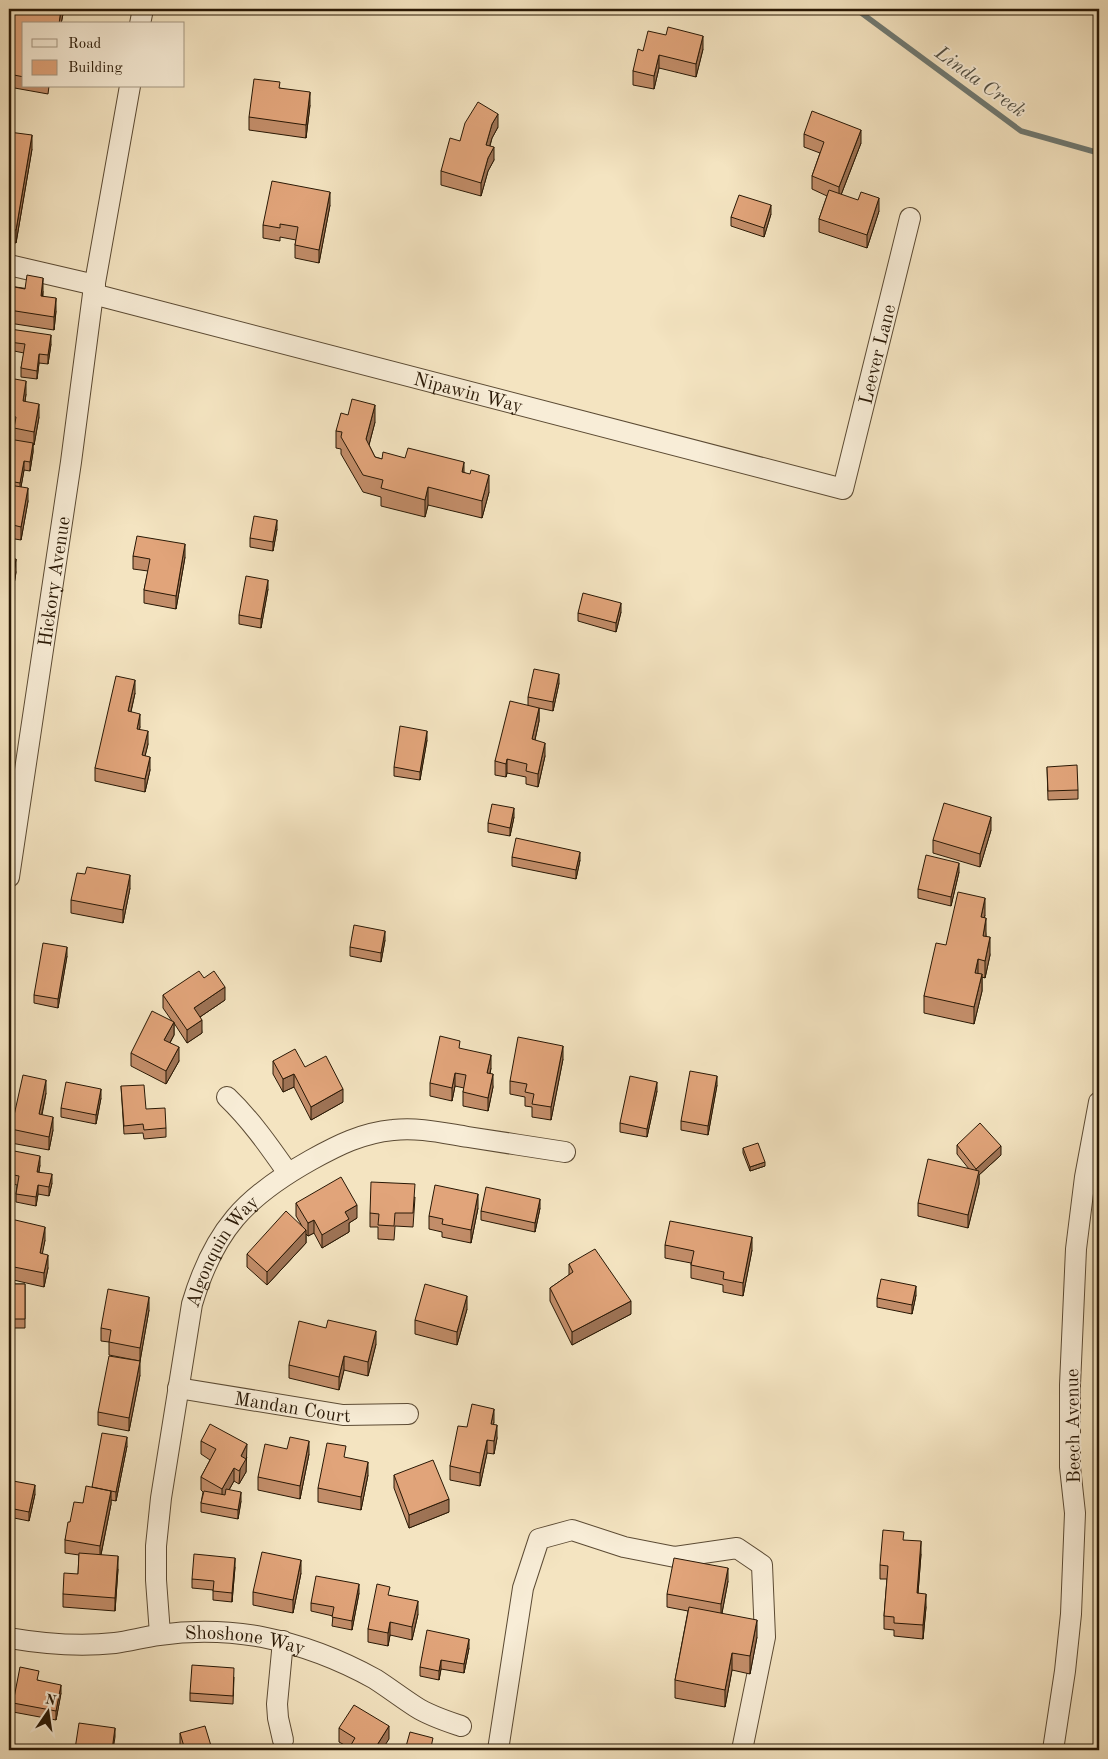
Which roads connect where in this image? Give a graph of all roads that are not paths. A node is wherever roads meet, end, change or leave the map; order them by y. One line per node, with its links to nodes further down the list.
1 (143, 9): 2 (street)
2 (140, 22)
3 (130, 88): 6 (street, Hickory Avenue)
4 (910, 218): 7 (street, Leever Lane)
5 (9, 265): 6 (street)
6 (94, 290): 7 (street, Nipawin Way); 8 (street, Hickory Avenue)
7 (843, 490)
8 (11, 853): 9 (street, Hickory Avenue)
9 (9, 877)
10 (227, 1097): 13 (street)
11 (1099, 1102): 23 (street, Beech Avenue)
12 (565, 1152): 13 (street, Algonquin Way)
13 (288, 1173): 14 (street, Algonquin Way)
14 (178, 1388): 15 (street, Mandan Court); 16 (street, Algonquin Way)
15 (408, 1414)
16 (160, 1634): 17 (street, Shoshone Way); 18 (street, Shoshone Way)
17 (9, 1638)
18 (283, 1641): 19 (street, Shoshone Way); 20 (street)
19 (461, 1726)
20 (283, 1740)
21 (498, 1750): 22 (street)
22 (742, 1750)
23 (1053, 1750)

